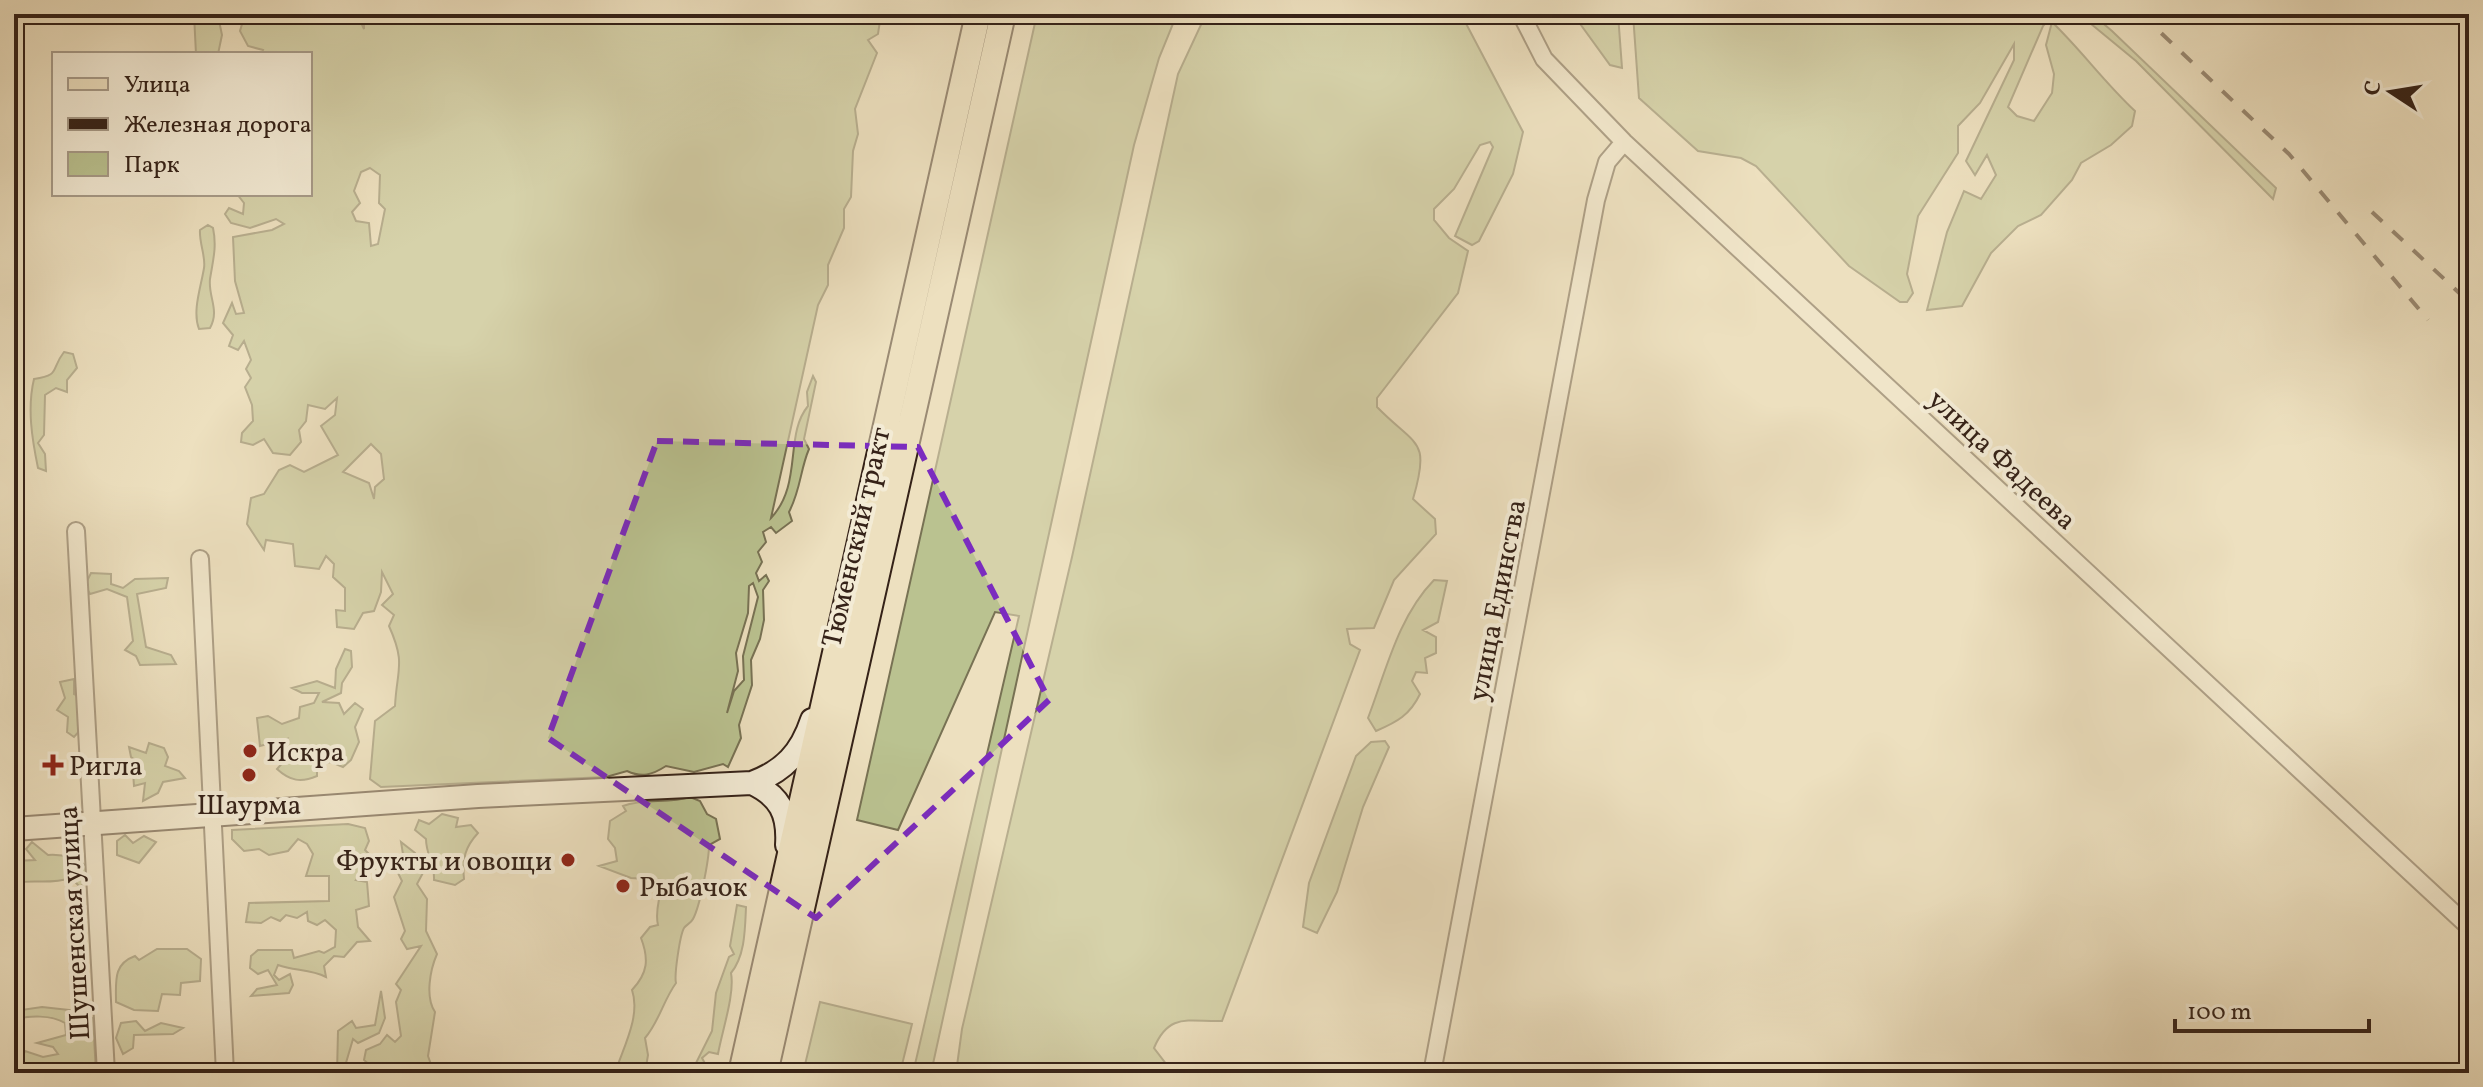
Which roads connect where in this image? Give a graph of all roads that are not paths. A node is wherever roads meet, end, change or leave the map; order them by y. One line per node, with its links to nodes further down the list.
1 (978, 14): 7 (main road, Тюменский тракт)
2 (1003, 14): 14 (main road, Тюменский тракт)
3 (1521, 14): 4 (street, улица Фадеева)
4 (1624, 142): 13 (street, улица Фадеева); 18 (street, улица Единства)
5 (76, 531): 10 (street, Шушенская улица)
6 (200, 559): 9 (street)
7 (835, 654): 8 (street); 12 (main road, Тюменский тракт)
8 (752, 783): 9 (street); 12 (street)
9 (214, 817): 10 (street); 16 (street)
10 (95, 824): 11 (street); 15 (street, Шушенская улица)
11 (14, 829)
12 (785, 875): 17 (main road, Тюменский тракт)
13 (2469, 927)
14 (766, 1070)
15 (106, 1073)
16 (225, 1073)
17 (741, 1073)
18 (1432, 1073)

